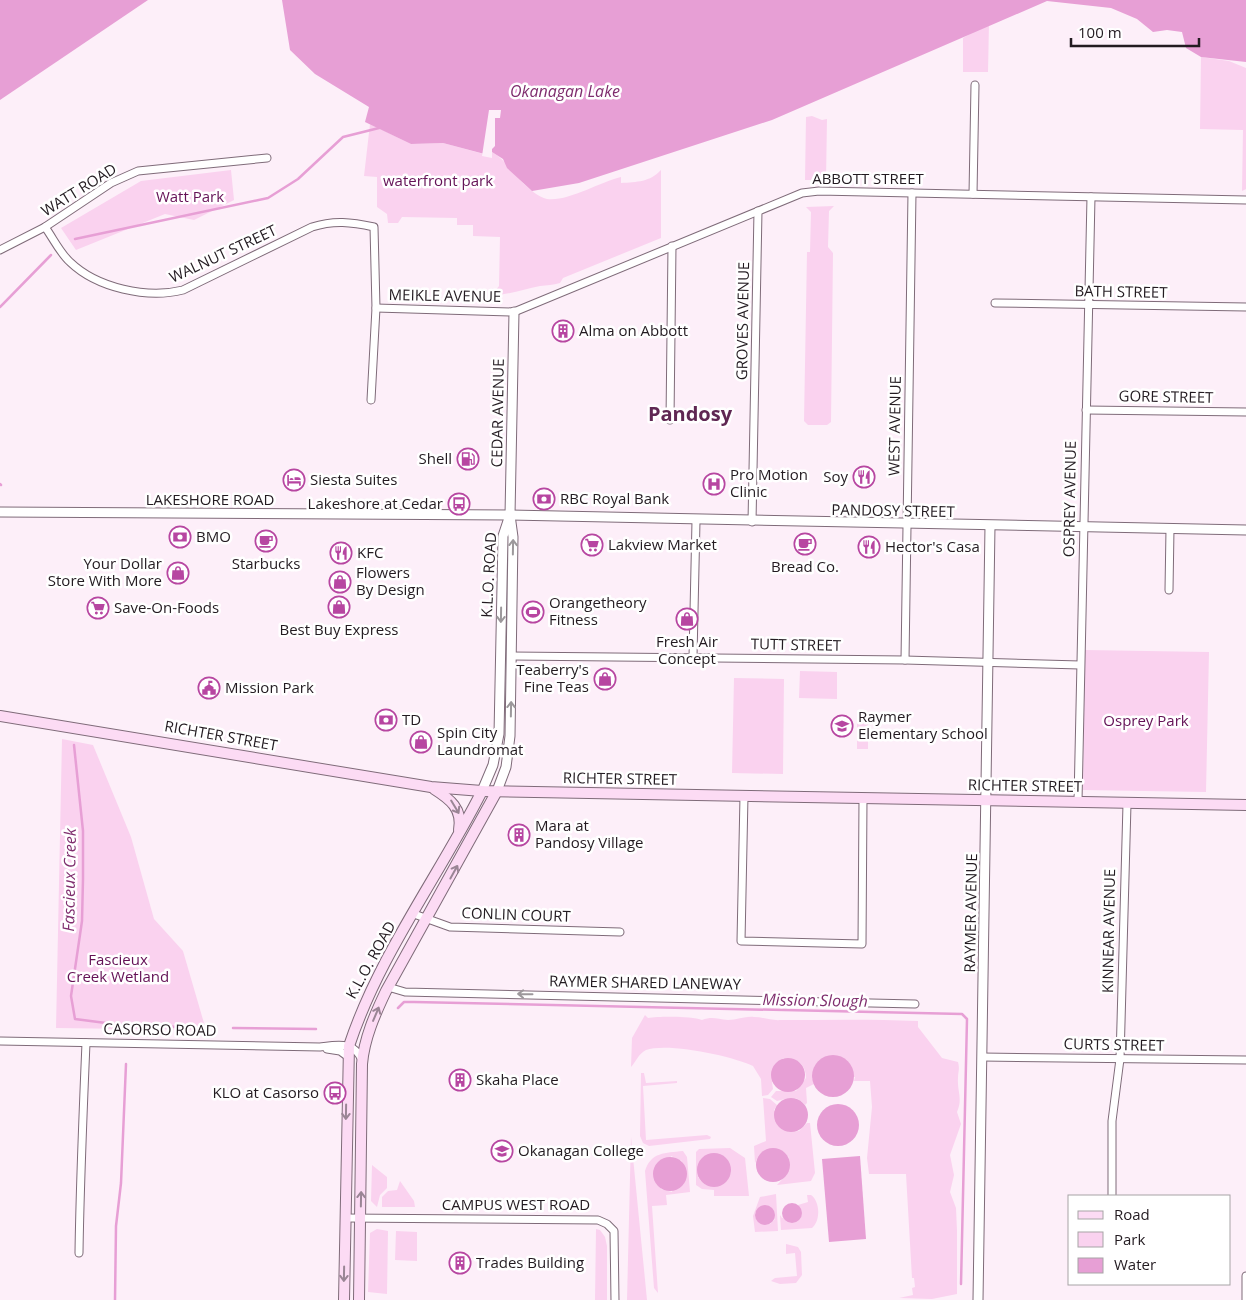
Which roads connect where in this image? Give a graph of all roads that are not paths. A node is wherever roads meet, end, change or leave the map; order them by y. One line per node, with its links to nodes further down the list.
1 (975, 85): 4 (street)
2 (267, 158): 8 (street, WATT ROAD)
3 (912, 193): 4 (street, ABBOTT STREET); 7 (street, ABBOTT STREET); 25 (street, WEST AVENUE)
4 (973, 194): 5 (street, ABBOTT STREET)
5 (1091, 197): 6 (street, ABBOTT STREET); 13 (street, OSPREY AVENUE)
6 (1246, 200)
7 (758, 211): 10 (street, ABBOTT STREET); 24 (street, GROVES AVENUE)
8 (45, 227): 9 (street, WALNUT STREET); 11 (street, WATT ROAD)
9 (374, 227): 15 (street, MEIKLE AVENUE)
10 (672, 246): 16 (street, ABBOTT STREET); 20 (street)
11 (0, 250)
12 (995, 302): 13 (street, BATH STREET)
13 (1088, 305): 14 (street, BATH STREET); 18 (street, OSPREY AVENUE)
14 (1246, 307)
15 (376, 308): 16 (street, MEIKLE AVENUE); 17 (street, MEIKLE AVENUE)
16 (514, 312): 22 (street, CEDAR AVENUE)
17 (371, 400)
18 (1086, 410): 19 (street, GORE STREET); 27 (street, OSPREY AVENUE)
19 (1246, 412)
20 (670, 420)
21 (0, 512): 22 (street, LAKESHORE ROAD)
22 (510, 515): 23 (street, PANDOSY STREET); 31 (street, K.L.O. ROAD, one-way to 22); 38 (street, K.L.O. ROAD, one-way to 38)
23 (696, 521): 24 (street, PANDOSY STREET); 32 (street)
24 (752, 522): 25 (street, PANDOSY STREET)
25 (907, 525): 26 (street, PANDOSY STREET); 33 (street, WEST AVENUE)
26 (990, 526): 27 (street, PANDOSY STREET); 34 (street, RAYMER AVENUE)
27 (1083, 528): 28 (street, PANDOSY STREET); 35 (street, OSPREY AVENUE)
28 (1170, 530): 29 (street, PANDOSY STREET); 30 (street)
29 (1246, 530)
30 (1169, 590)
31 (512, 656): 32 (street, TUTT STREET); 39 (street, K.L.O. ROAD, one-way to 31)
32 (693, 658): 33 (street, TUTT STREET)
33 (905, 660): 34 (street, TUTT STREET)
34 (988, 662): 35 (street, TUTT STREET); 42 (street, RAYMER AVENUE)
35 (1080, 666): 43 (street, OSPREY AVENUE)
36 (0, 716): 37 (main road, RICHTER STREET)
37 (431, 787): 38 (main road, RICHTER STREET); 46 (main road, one-way to 46)
38 (482, 791): 39 (main road, RICHTER STREET); 46 (main road, K.L.O. ROAD)
39 (497, 791): 40 (main road, RICHTER STREET); 48 (main road, K.L.O. ROAD, one-way to 39)
40 (744, 796): 41 (main road, RICHTER STREET); 41 (street)
41 (862, 799): 42 (main road, RICHTER STREET)
42 (987, 801): 43 (main road, RICHTER STREET); 55 (street, RAYMER AVENUE)
43 (1078, 801): 44 (main road, RICHTER STREET)
44 (1127, 804): 45 (main road, RICHTER STREET); 56 (street, KINNEAR AVENUE)
45 (1246, 805)
46 (458, 838): 47 (main road, K.L.O. ROAD)
47 (414, 914): 48 (street, CONLIN COURT); 54 (main road, K.L.O. ROAD)
48 (427, 920): 49 (street, CONLIN COURT); 50 (main road, K.L.O. ROAD)
49 (620, 932)
50 (388, 987): 51 (street, RAYMER SHARED LANEWAY, one-way to 50); 57 (main road, K.L.O. ROAD, one-way to 50)
51 (915, 1004)
52 (0, 1041): 53 (street, CASORSO ROAD)
53 (86, 1043): 54 (street, CASORSO ROAD); 62 (street)
54 (348, 1051): 57 (street); 61 (main road, K.L.O. ROAD, one-way to 61)
55 (982, 1057): 56 (street, CURTS STREET); 67 (street, RAYMER AVENUE)
56 (1120, 1059): 58 (street, CURTS STREET); 59 (street, KINNEAR AVENUE)
57 (362, 1060): 60 (main road, K.L.O. ROAD, one-way to 57)
58 (1246, 1060)
59 (1112, 1195)
60 (360, 1217): 61 (street, CAMPUS WEST ROAD); 65 (main road, K.L.O. ROAD); 66 (street, CAMPUS WEST ROAD)
61 (345, 1218): 64 (main road, K.L.O. ROAD, one-way to 64)
62 (79, 1253)
63 (1246, 1276): 68 (street)
64 (344, 1300)
65 (359, 1300)
66 (615, 1300)
67 (978, 1300)
68 (1246, 1300)

